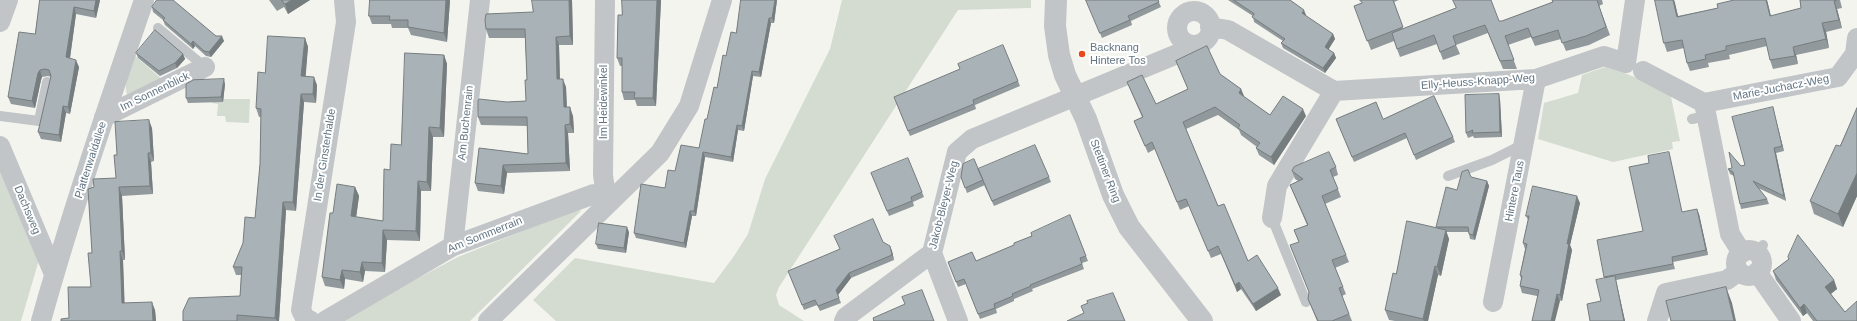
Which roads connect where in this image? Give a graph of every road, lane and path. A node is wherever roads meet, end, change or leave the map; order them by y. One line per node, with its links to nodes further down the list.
1 (8, 0): 10 (street)
2 (144, 0): 23 (street, Plattenwaldallee)
3 (344, 0): 35 (street, In der Ginsterhalde)
4 (480, 0): 29 (street, Am Buchenrain)
5 (605, 0): 27 (street, Im Heidewinkel)
6 (722, 0): 27 (street)
7 (1056, 0): 20 (street, Stettiner Ring)
8 (1635, 0): 17 (street, Elly-Heuss-Knapp-Weg)
9 (1191, 6): 11 (street); 13 (street)
10 (0, 22)
11 (1210, 27): 13 (street); 19 (street)
12 (158, 28): 15 (lane)
13 (1185, 43): 20 (street)
14 (1856, 49): 21 (street, Marie-Juchacz-Weg)
15 (205, 67): 23 (street, Im Sonnenblick)
16 (1643, 71): 21 (street)
17 (1536, 79): 19 (street, Elly-Heuss-Knapp-Weg); 24 (street, Hintere Taus)
18 (47, 82): 22 (lane)
19 (1334, 91): 28 (street)
20 (1074, 97): 30 (street, Jakob-Bleyer-Weg); 41 (street, Stettiner Ring)
21 (1701, 113): 31 (street)
22 (0, 116)
23 (104, 117): 32 (street, Plattenwaldallee)
24 (1524, 144): 26 (lane); 34 (street, Hintere Taus)
25 (0, 146): 32 (street, Dachsweg)
26 (1448, 176)
27 (607, 204): 29 (street, Am Sommerrain); 38 (street)
28 (1272, 218): 33 (lane)
29 (453, 246): 37 (street, Am Sommerrain)
30 (932, 253): 39 (street, Jakob-Bleyer-Weg); 40 (street)
31 (1752, 259): 42 (street); 43 (street)
32 (54, 274): 36 (street, Plattenwaldallee)
33 (1306, 302)
34 (1494, 302)
35 (306, 316)
36 (41, 321)
37 (325, 321)
38 (488, 321)
39 (844, 321)
40 (958, 321)
41 (1202, 321)
42 (1657, 321)
43 (1791, 321)

